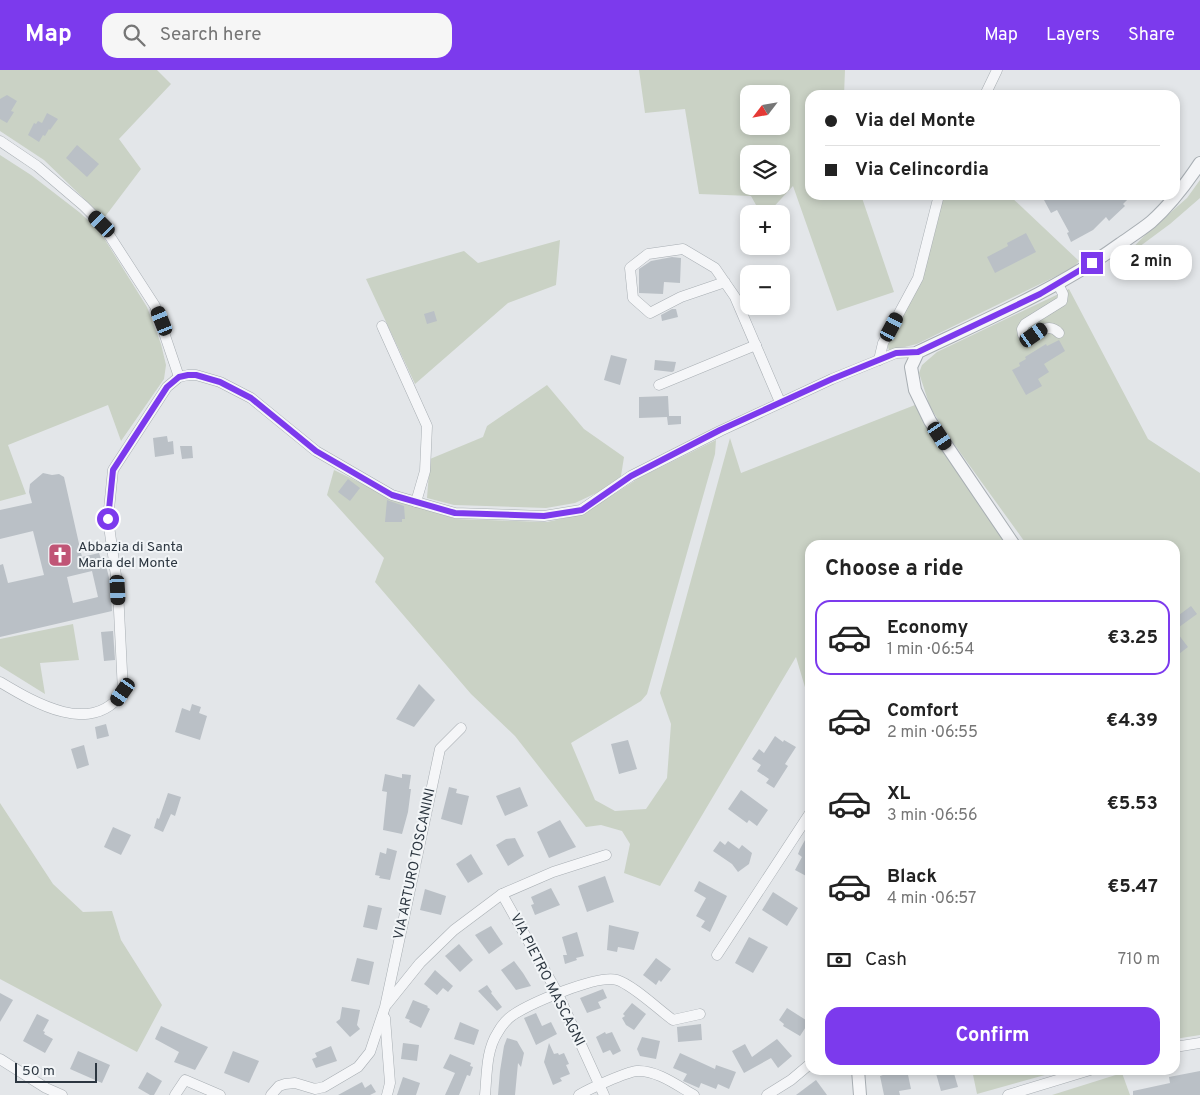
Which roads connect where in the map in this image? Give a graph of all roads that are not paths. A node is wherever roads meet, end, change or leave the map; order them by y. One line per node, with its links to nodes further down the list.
1 (997, 70): 2 (street)
2 (987, 90)
3 (0, 141): 15 (street)
4 (1200, 164): 5 (street)
5 (1180, 191)
6 (938, 200): 14 (street)
7 (1172, 200): 9 (street)
8 (725, 282): 8 (street); 12 (street)
9 (1058, 284): 11 (street); 13 (street)
10 (382, 326): 18 (street)
11 (1059, 333)
12 (756, 345): 16 (street); 17 (street)
13 (918, 352): 14 (street); 19 (street)
14 (880, 360): 17 (street)
15 (179, 377): 18 (street); 20 (street)
16 (659, 384)
17 (780, 402): 18 (street)
18 (416, 502)
19 (1011, 540)
20 (0, 682)
21 (462, 728): 27 (street, VIA ARTURO TOSCANINI)
22 (805, 821): 25 (street)
23 (606, 855): 24 (street)
24 (502, 894): 26 (street, VIA PIETRO MASCAGNI); 27 (street)
25 (717, 954)
26 (558, 994): 28 (street); 35 (street, VIA PIETRO MASCAGNI); 41 (street)
27 (384, 1007): 39 (street); 40 (street)
28 (700, 1014)
29 (1200, 1043): 30 (street)
30 (1180, 1046)
31 (0, 1059): 36 (street)
32 (805, 1068): 44 (street)
33 (858, 1075): 45 (street)
34 (1074, 1075): 46 (street)
35 (602, 1090): 42 (street); 43 (street)
36 (62, 1095)
37 (175, 1095): 38 (street)
38 (220, 1095)
39 (272, 1095)
40 (387, 1095)
41 (485, 1095)
42 (579, 1095)
43 (694, 1095)
44 (767, 1095)
45 (860, 1095)
46 (1008, 1095)

